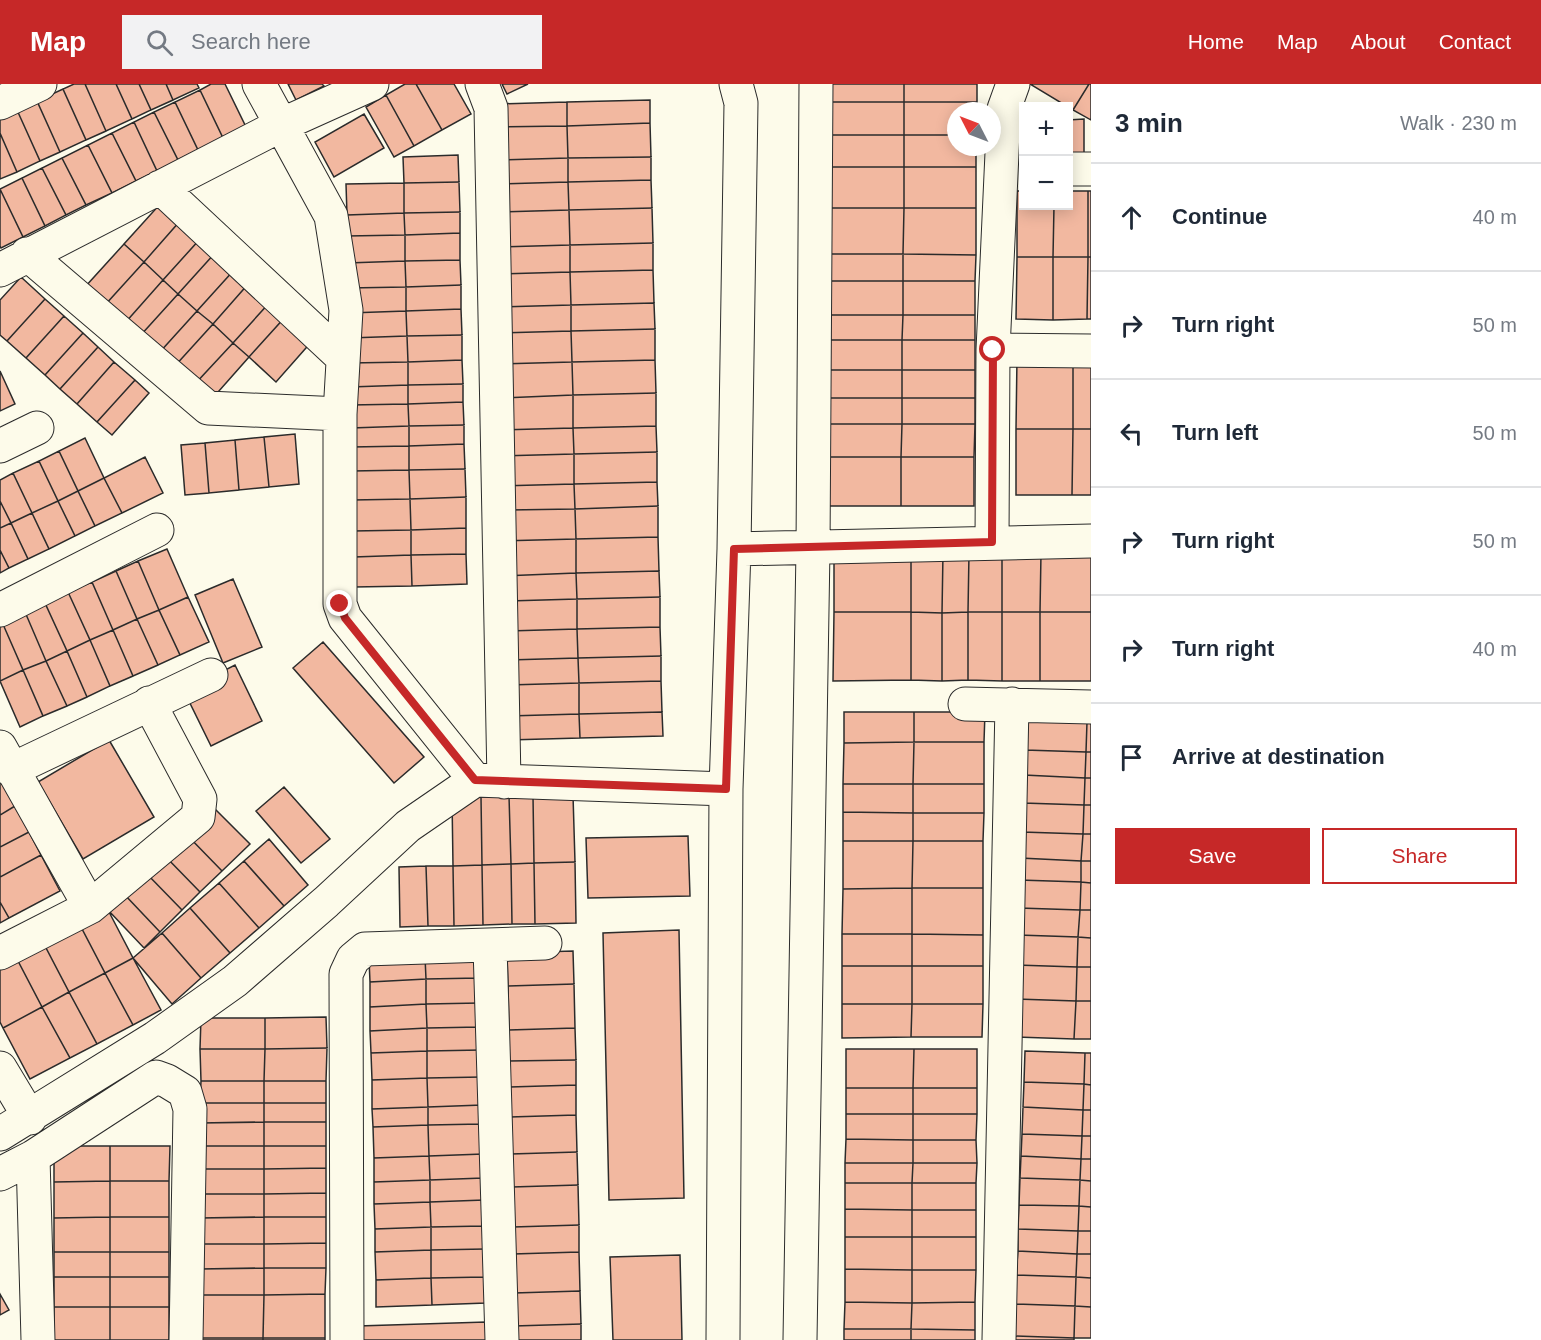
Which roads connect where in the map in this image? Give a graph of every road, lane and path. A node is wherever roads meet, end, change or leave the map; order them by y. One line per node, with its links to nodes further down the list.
1 (40, 84): 8 (street)
2 (260, 84): 9 (street)
3 (372, 84): 9 (street)
4 (482, 84): 33 (street)
5 (736, 84): 24 (street)
6 (816, 84): 25 (street)
7 (1013, 84): 12 (street)
8 (0, 103)
9 (281, 125): 13 (street); 17 (street)
10 (1073, 169): 11 (street)
11 (1091, 169)
12 (1013, 171): 15 (street)
13 (160, 187): 14 (street); 17 (street)
14 (14, 262): 18 (street)
15 (993, 350): 16 (street); 23 (street)
16 (1091, 351)
17 (344, 358): 18 (street)
18 (340, 414): 33 (street)
19 (37, 428): 20 (street)
20 (0, 446)
21 (157, 530): 26 (street)
22 (1091, 541): 23 (street)
23 (992, 542): 25 (street)
24 (734, 549): 25 (street); 34 (street)
25 (813, 549): 49 (street)
26 (0, 609)
27 (211, 675): 28 (street)
28 (149, 703): 32 (street); 35 (street)
29 (965, 704): 30 (street)
30 (1012, 704): 31 (street); 50 (street)
31 (1091, 707)
32 (6, 759): 35 (street)
33 (489, 781): 34 (street); 40 (street)
34 (726, 789): 48 (street)
35 (90, 907): 38 (street)
36 (545, 942): 37 (street)
37 (490, 946): 46 (street); 47 (street)
38 (0, 953)
39 (0, 1068): 40 (street)
40 (30, 1118): 41 (street)
41 (0, 1134)
42 (33, 1157): 43 (street); 44 (street); 45 (street)
43 (0, 1174)
44 (33, 1337)
45 (186, 1340)
46 (347, 1340)
47 (502, 1340)
48 (723, 1340)
49 (800, 1340)
50 (999, 1340)

